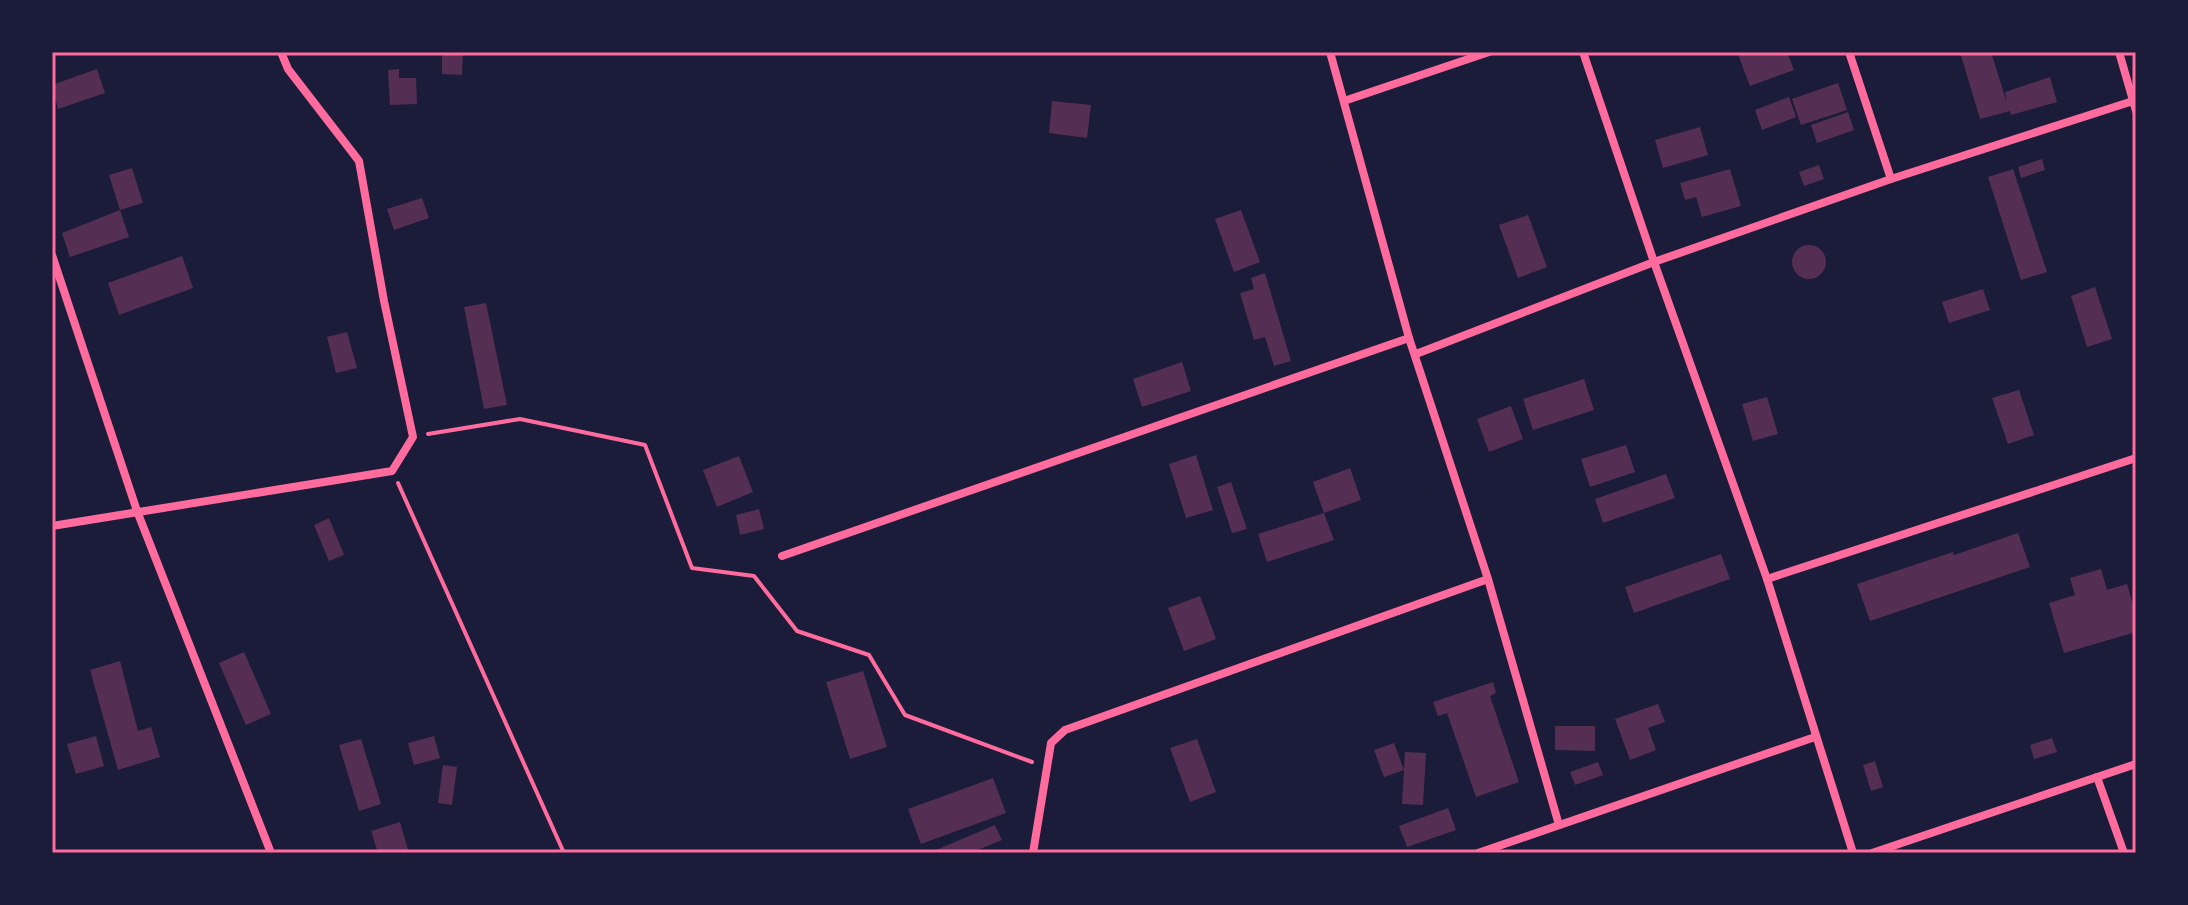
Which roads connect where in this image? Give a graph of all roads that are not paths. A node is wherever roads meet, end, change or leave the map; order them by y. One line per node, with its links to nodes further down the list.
1 (281, 52): 16 (street)
2 (1330, 52): 7 (street)
3 (1489, 52): 7 (street)
4 (1583, 52): 12 (street)
5 (1849, 52): 10 (street)
6 (2119, 52): 8 (street)
7 (1344, 101): 13 (street)
8 (2133, 101): 9 (street); 10 (street)
9 (2136, 111)
10 (1891, 179): 12 (street)
11 (52, 255): 16 (street)
12 (1654, 262): 14 (street); 20 (street)
13 (1409, 338): 14 (street); 18 (street)
14 (1416, 354): 19 (street)
15 (2136, 458): 20 (street)
16 (137, 511): 17 (street); 25 (street)
17 (52, 526)
18 (782, 556)
19 (1488, 579): 24 (street); 26 (street)
20 (1767, 579): 21 (street)
21 (1815, 737): 24 (street); 28 (street)
22 (2136, 764): 23 (street)
23 (2097, 777): 29 (street); 30 (street)
24 (1559, 825): 27 (street)
25 (271, 853)
26 (1033, 853)
27 (1478, 853)
28 (1853, 853)
29 (1872, 853)
30 (2124, 853)

